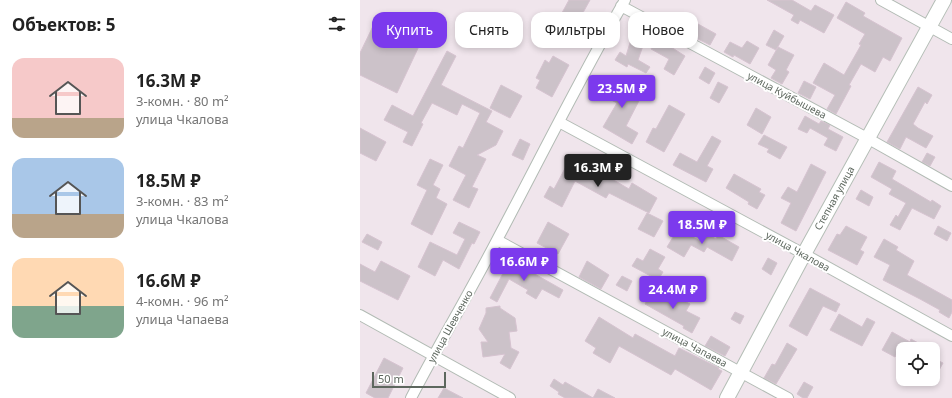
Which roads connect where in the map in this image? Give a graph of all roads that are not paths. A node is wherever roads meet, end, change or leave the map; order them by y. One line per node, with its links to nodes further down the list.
1 (881, 0): 4 (street)
2 (944, 0): 4 (main road, Степная улица)
3 (623, 3): 6 (street, улица Шевченко); 7 (street, улица Куйбышева)
4 (930, 27): 5 (street); 7 (main road, Степная улица)
5 (952, 39)
6 (559, 122): 9 (street, улица Шевченко); 10 (street, улица Чкалова)
7 (867, 138): 8 (street, улица Куйбышева); 10 (main road, Степная улица)
8 (952, 186)
9 (497, 240): 13 (street, улица Шевченко); 14 (street, улица Чапаева)
10 (804, 254): 12 (street, улица Чкалова); 14 (main road, Степная улица)
11 (360, 315): 13 (street)
12 (952, 336)
13 (433, 355): 15 (street, улица Шевченко); 16 (street)
14 (742, 372): 17 (main road, Степная улица); 18 (street, улица Чапаева)
15 (411, 398)
16 (510, 398)
17 (727, 398)
18 (788, 398)

